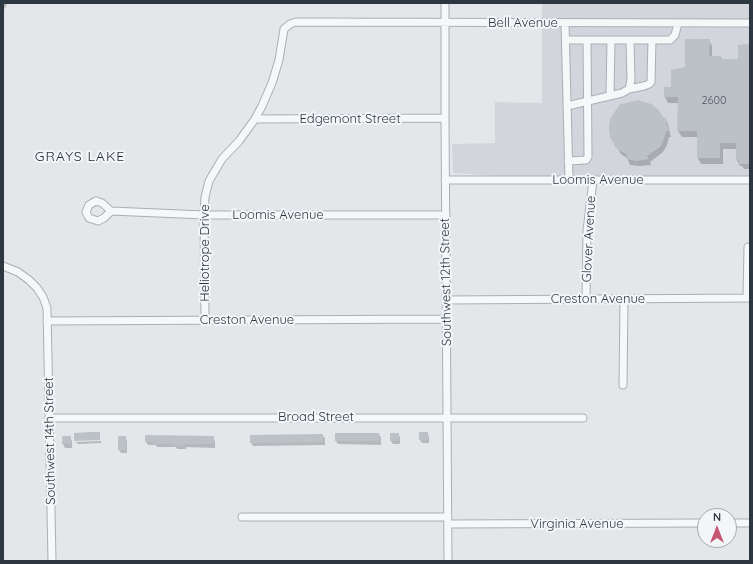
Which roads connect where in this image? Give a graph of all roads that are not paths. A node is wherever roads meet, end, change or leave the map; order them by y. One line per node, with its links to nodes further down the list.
1 (445, 3): 3 (street, Southwest 12th Street)
2 (296, 22): 3 (street, Bell Avenue); 17 (street, Heliotrope Drive)
3 (445, 22): 5 (street, Bell Avenue); 16 (street, Southwest 12th Street)
4 (750, 22): 6 (street, Bell Avenue)
5 (566, 23): 6 (street, Bell Avenue); 7 (street)
6 (678, 23): 11 (street)
7 (566, 40): 8 (street); 15 (street)
8 (587, 40): 9 (street); 14 (street)
9 (611, 40): 10 (street); 13 (street)
10 (630, 40): 11 (street); 12 (street)
11 (652, 40): 12 (street)
12 (629, 89): 13 (street)
13 (610, 96): 14 (street)
14 (587, 101): 15 (street); 18 (street)
15 (567, 106): 18 (street)
16 (445, 118): 17 (street, Edgemont Street); 19 (street, Southwest 12th Street)
17 (255, 119): 24 (street, Heliotrope Drive)
18 (568, 161): 20 (street)
19 (445, 180): 20 (street, Loomis Avenue); 25 (street, Southwest 12th Street)
20 (568, 180): 21 (street, Loomis Avenue)
21 (593, 180): 22 (street, Loomis Avenue); 29 (street, Glover Avenue)
22 (750, 180)
23 (111, 211): 24 (street, Loomis Avenue)
24 (204, 215): 25 (street, Loomis Avenue); 33 (street, Heliotrope Drive)
25 (446, 215): 31 (street, Southwest 12th Street)
26 (748, 247): 28 (street)
27 (3, 266): 34 (street, Southwest 14th Street)
28 (748, 298): 30 (street, Creston Avenue)
29 (586, 299): 30 (street, Creston Avenue); 31 (street, Creston Avenue)
30 (624, 299): 35 (street)
31 (447, 300): 32 (street, Southwest 12th Street)
32 (447, 319): 33 (street, Creston Avenue); 36 (street, Southwest 12th Street)
33 (204, 320): 34 (street, Creston Avenue)
34 (47, 321): 37 (street, Southwest 14th Street)
35 (623, 385)
36 (448, 417): 37 (street, Broad Street); 38 (street, Broad Street); 40 (street, Southwest 12th Street)
37 (49, 418): 44 (street, Southwest 14th Street)
38 (583, 418)
39 (242, 517): 40 (street, Virginia Avenue)
40 (448, 521): 41 (street, Virginia Avenue); 45 (street, Southwest 12th Street)
41 (697, 523)
42 (737, 523): 43 (street)
43 (750, 523)
44 (52, 561)
45 (448, 561)

